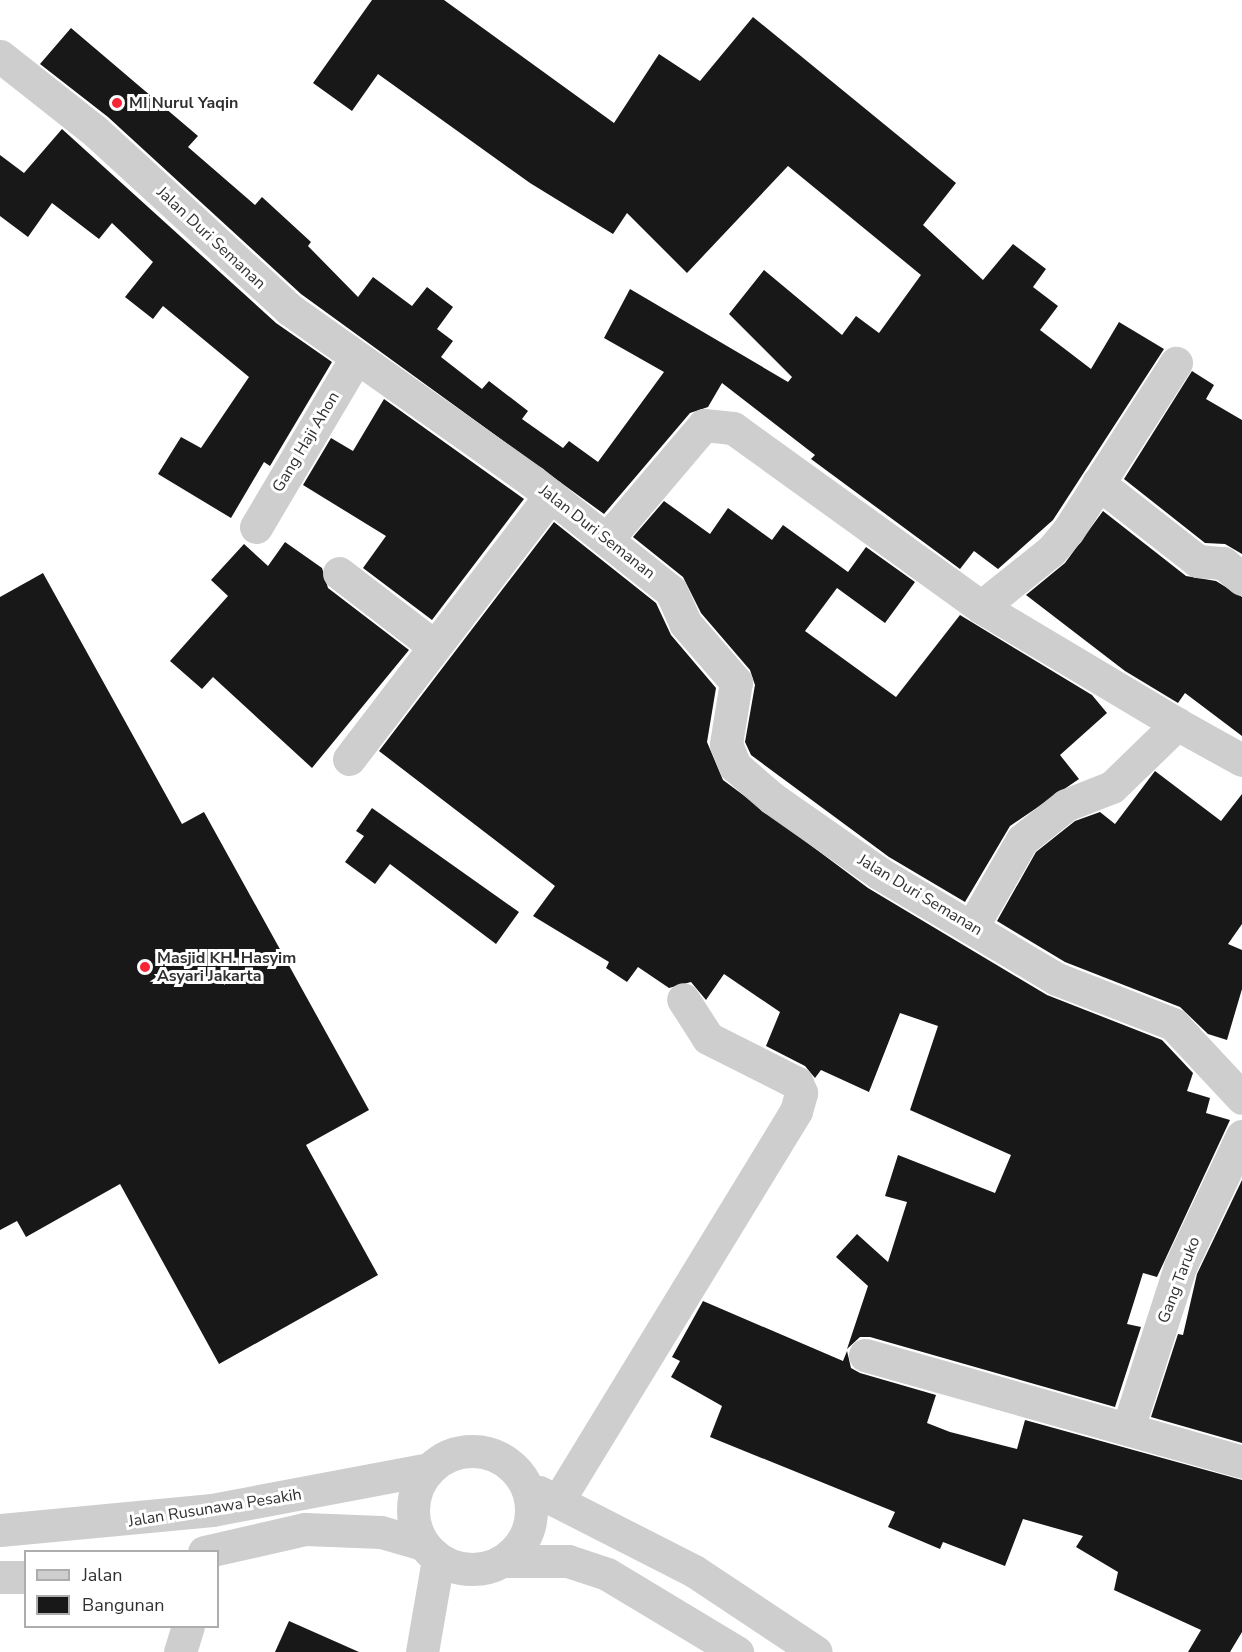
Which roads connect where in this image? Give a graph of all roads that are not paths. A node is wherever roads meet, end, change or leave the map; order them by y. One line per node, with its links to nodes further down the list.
1 (0, 56): 2 (street, Jalan Duri Semanan)
2 (356, 358): 5 (street, Jalan Duri Semanan); 6 (street, Gang Haji Ahon)
3 (1176, 363): 4 (street)
4 (1098, 483): 9 (street); 10 (street)
5 (551, 495): 7 (street, Jalan Duri Semanan); 11 (street)
6 (256, 527)
7 (608, 538): 10 (street); 15 (street, Jalan Duri Semanan)
8 (339, 573): 11 (street)
9 (1242, 579)
10 (981, 607): 12 (street)
11 (433, 645): 13 (street)
12 (1178, 724): 14 (street); 15 (street)
13 (349, 759)
14 (1242, 760)
15 (972, 927): 17 (street, Jalan Duri Semanan)
16 (683, 999): 24 (street)
17 (1242, 1098)
18 (1242, 1136): 20 (street, Gang Taruko)
19 (865, 1355): 20 (street)
20 (1128, 1428): 21 (street)
21 (1242, 1461)
22 (429, 1469): 23 (street); 25 (street, Jalan Rusunawa Pesakih); 29 (street)
23 (527, 1486): 24 (street); 30 (street)
24 (558, 1501): 37 (street)
25 (212, 1510): 26 (street, Jalan Rusunawa Pesakih); 27 (street)
26 (0, 1530)
27 (207, 1550)
28 (211, 1550): 29 (street)
29 (430, 1551): 30 (street); 35 (street)
30 (502, 1561): 36 (street)
31 (0, 1577): 32 (street)
32 (24, 1577)
33 (188, 1628): 34 (street)
34 (180, 1652)
35 (422, 1652)
36 (737, 1652)
37 (816, 1652)

